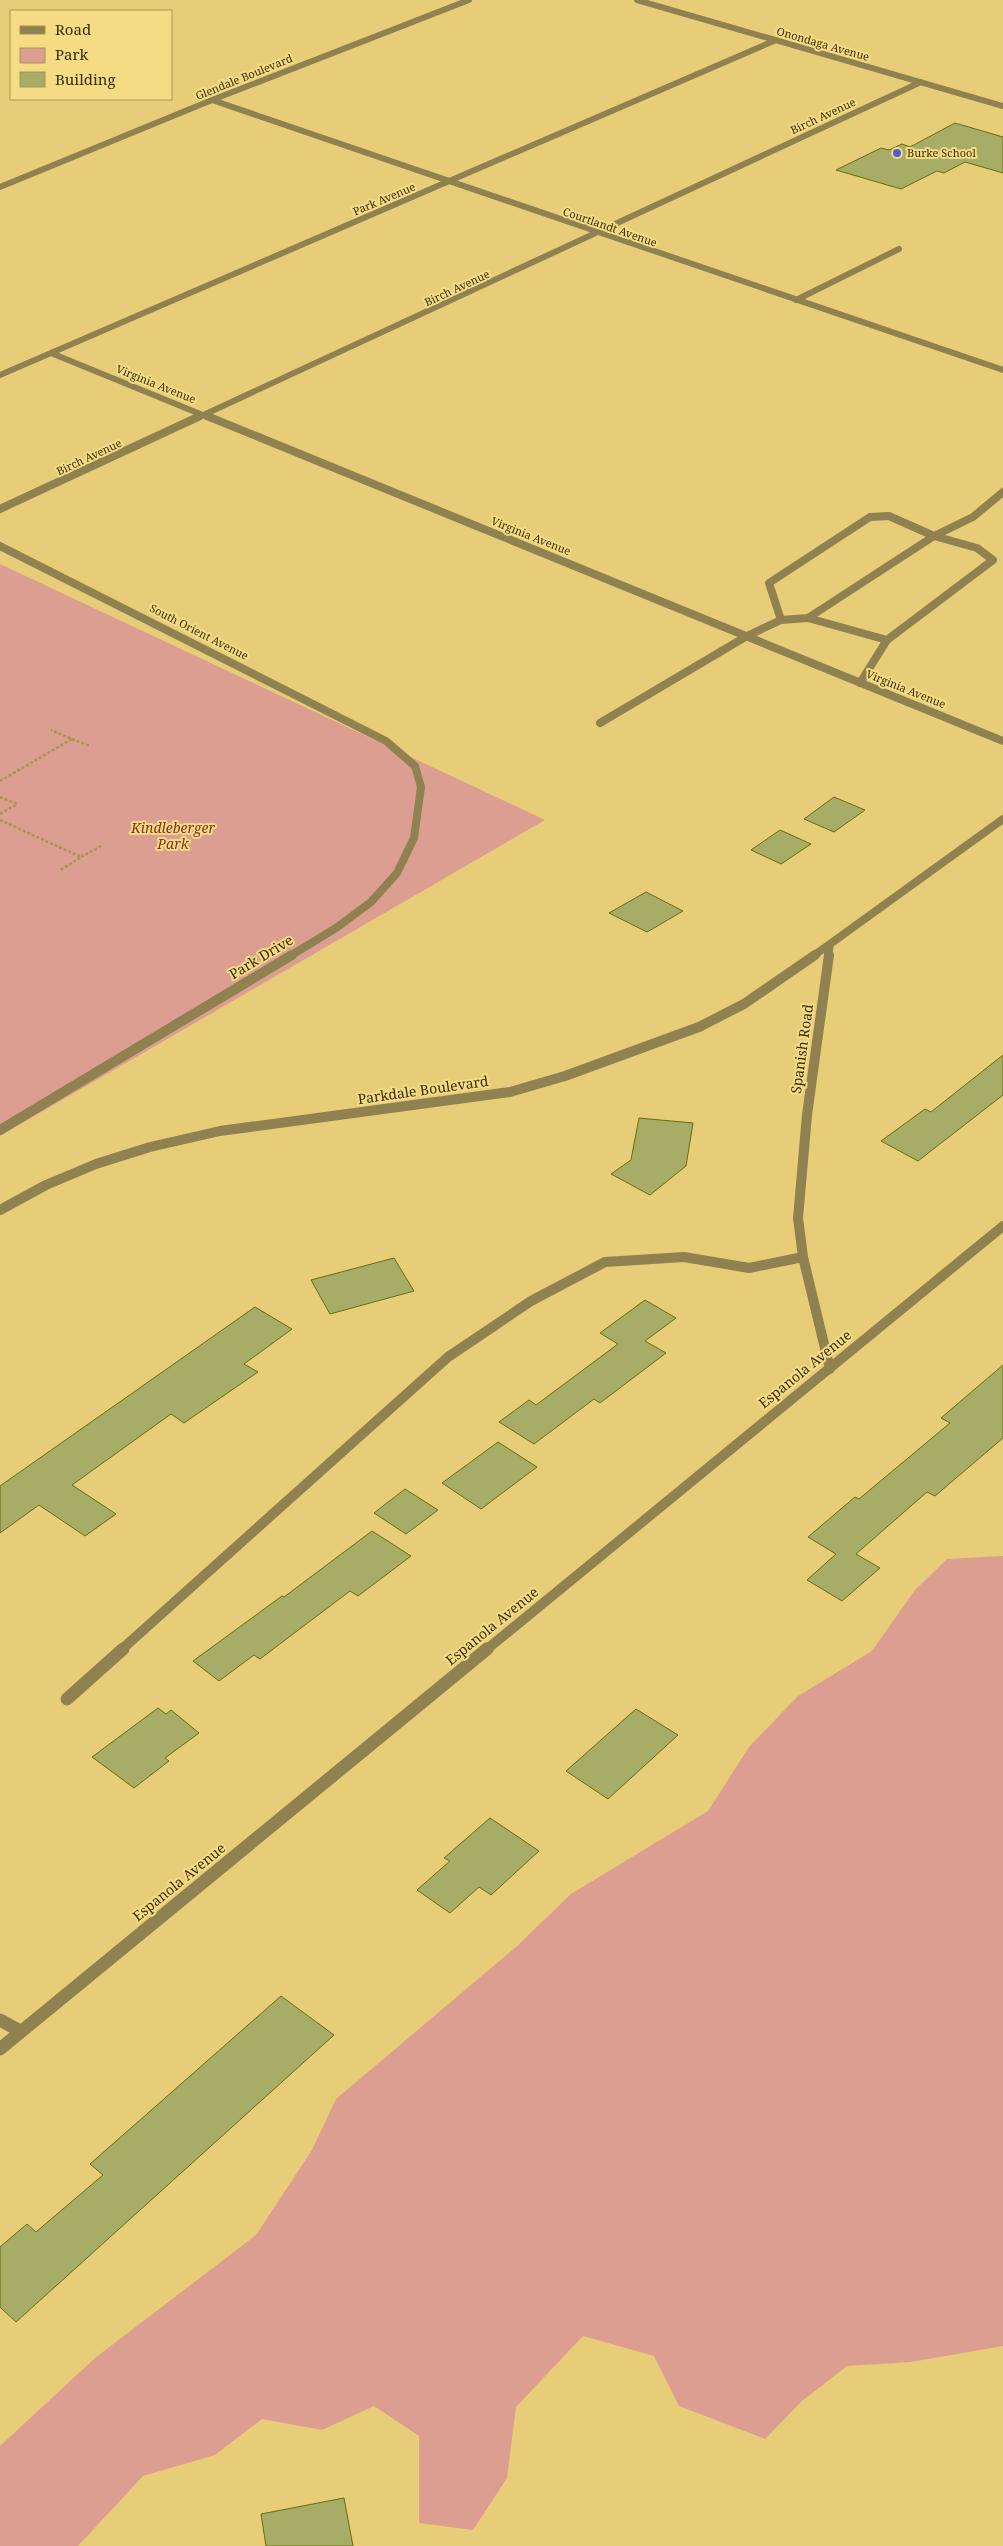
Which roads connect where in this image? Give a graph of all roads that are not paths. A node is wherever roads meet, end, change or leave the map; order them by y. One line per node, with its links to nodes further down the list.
1 (469, 0): 5 (street, Glendale Boulevard)
2 (637, 0): 3 (street, Onondaga Avenue)
3 (776, 40): 4 (street, Onondaga Avenue); 7 (street, Park Avenue)
4 (921, 82): 6 (street, Onondaga Avenue); 9 (street, Birch Avenue)
5 (212, 100): 7 (street, Courtlandt Avenue); 8 (street, Glendale Boulevard)
6 (1003, 106)
7 (449, 183): 9 (street, Courtlandt Avenue); 12 (street, Park Avenue)
8 (0, 187)
9 (598, 233): 11 (street, Courtlandt Avenue); 15 (street, Birch Avenue)
10 (899, 249): 11 (street)
11 (796, 300): 13 (street, Courtlandt Avenue)
12 (51, 353): 14 (street, Park Avenue); 15 (street, Virginia Avenue)
13 (1003, 370)
14 (0, 375)
15 (204, 415): 17 (street, Birch Avenue); 22 (street, Virginia Avenue)
16 (1003, 492): 18 (street)
17 (0, 509)
18 (934, 536): 20 (street); 21 (street); 23 (street)
19 (0, 546): 26 (street, South Orient Avenue)
20 (808, 618): 21 (street); 23 (street)
21 (781, 620): 22 (street)
22 (747, 636): 24 (street, Virginia Avenue); 25 (street)
23 (888, 640): 24 (street)
24 (860, 683): 27 (street, Virginia Avenue)
25 (600, 723)
26 (386, 741): 30 (street, Park Drive)
27 (1003, 741)
28 (1003, 819): 29 (street)
29 (830, 944): 31 (street, Parkdale Boulevard); 33 (street, Spanish Road)
30 (0, 1130)
31 (0, 1210)
32 (1003, 1226): 34 (street, Espanola Avenue)
33 (803, 1257): 34 (street, Spanish Road); 35 (street)
34 (830, 1369): 37 (street, Espanola Avenue)
35 (67, 1699)
36 (0, 2020): 37 (street)
37 (20, 2031): 38 (street, Espanola Avenue)
38 (0, 2049)

